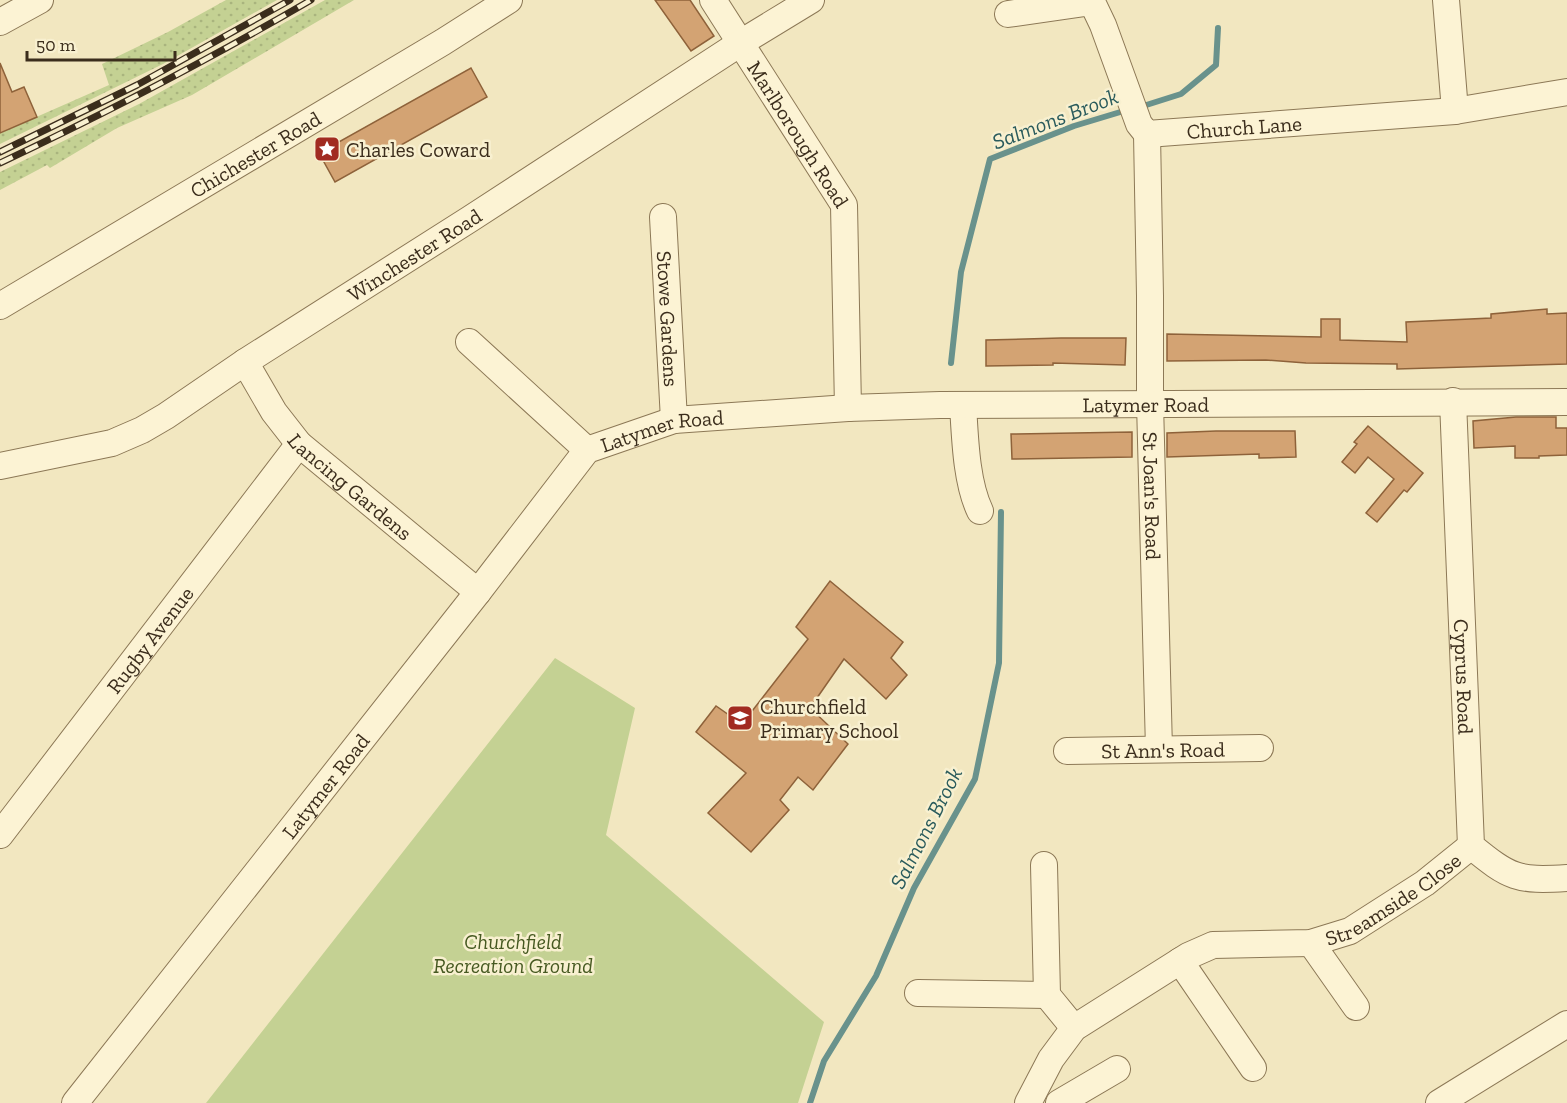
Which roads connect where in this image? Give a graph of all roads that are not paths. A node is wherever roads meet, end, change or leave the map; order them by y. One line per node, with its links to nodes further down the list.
1 (40, 0): 7 (street)
2 (509, 0): 13 (street, Chichester Road)
3 (713, 0): 8 (street, Marlborough Road)
4 (810, 0): 8 (street, Winchester Road)
5 (1446, 0): 10 (street)
6 (1008, 14): 11 (street)
7 (0, 22)
8 (741, 42): 15 (street, Winchester Road); 20 (street, Marlborough Road)
9 (1567, 92): 10 (street, Church Lane)
10 (1455, 111): 11 (street, Church Lane)
11 (1143, 129): 18 (street, St Joan's Road)
12 (663, 216): 21 (street, Stowe Gardens)
13 (0, 306)
14 (470, 342): 23 (street)
15 (245, 362): 22 (street, Lancing Gardens); 24 (street, Winchester Road)
16 (1453, 401): 17 (street, Latymer Road); 18 (street, Latymer Road); 31 (street, Cyprus Road)
17 (1567, 402)
18 (1150, 404): 19 (street, Latymer Road); 28 (street, St Joan's Road)
19 (963, 405): 20 (street, Latymer Road); 25 (street)
20 (848, 408): 21 (street, Latymer Road)
21 (674, 420): 23 (street, Latymer Road)
22 (299, 444): 26 (street, Lancing Gardens); 30 (street, Rugby Avenue)
23 (587, 450): 26 (street, Latymer Road)
24 (0, 466)
25 (972, 510)
26 (478, 592): 43 (street, Latymer Road)
27 (1260, 748): 28 (street, St Ann's Road)
28 (1159, 749): 29 (street, St Ann's Road)
29 (1067, 751)
30 (0, 834)
31 (1471, 846): 33 (street); 34 (street, Streamside Close)
32 (1044, 865): 37 (street)
33 (1567, 878)
34 (1311, 943): 35 (street, Streamside Close); 38 (street, Streamside Close)
35 (1180, 961): 40 (street, Streamside Close); 41 (street)
36 (918, 993): 37 (street)
37 (1047, 995): 40 (street)
38 (1356, 1007)
39 (1567, 1024): 46 (street)
40 (1074, 1028): 44 (street, Streamside Close)
41 (1253, 1068)
42 (1117, 1069): 45 (street)
43 (75, 1103)
44 (1028, 1103)
45 (1059, 1103)
46 (1439, 1103)

